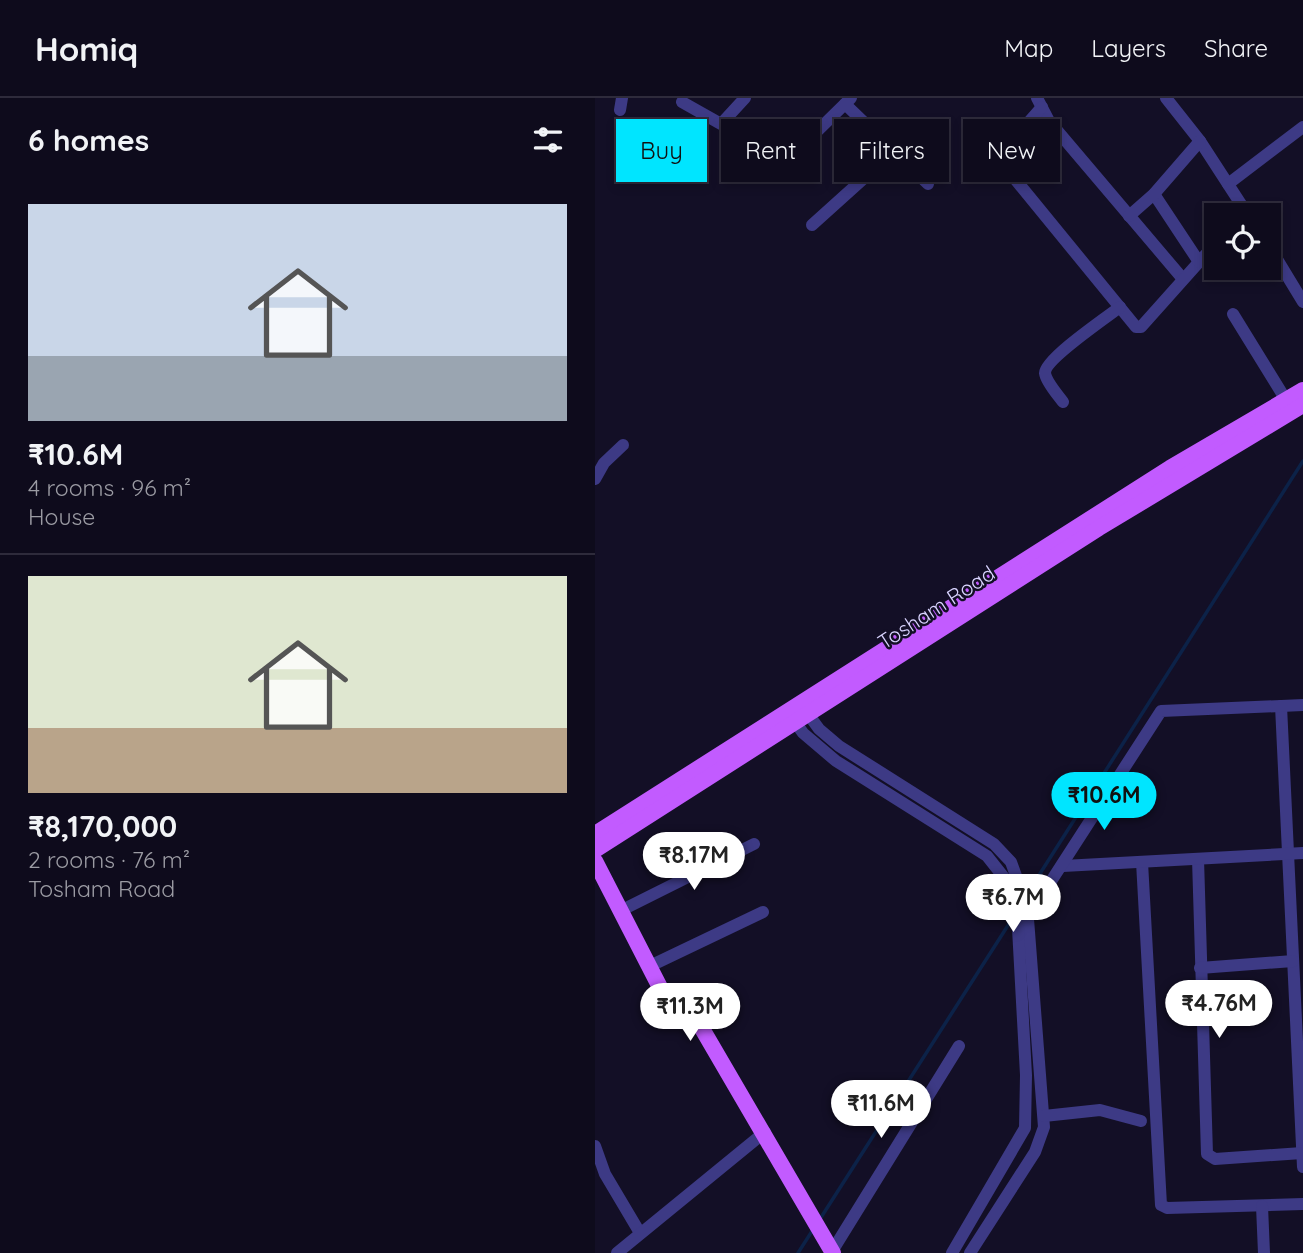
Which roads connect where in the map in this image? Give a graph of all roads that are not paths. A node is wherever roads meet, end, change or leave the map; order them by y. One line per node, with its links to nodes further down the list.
1 (745, 98): 3 (street)
2 (1166, 98): 10 (street)
3 (680, 99)
4 (848, 101): 6 (street); 9 (street)
5 (1039, 103): 7 (street); 16 (street)
6 (864, 119)
7 (1027, 119)
8 (1303, 127): 13 (street)
9 (820, 128)
10 (1200, 141): 13 (street); 14 (street)
11 (859, 182): 17 (street)
12 (1018, 182): 25 (street)
13 (1228, 184): 15 (street)
14 (1154, 194): 16 (street); 19 (street)
15 (1239, 203)
16 (1129, 216): 22 (street)
17 (811, 225)
18 (1204, 256): 19 (street)
19 (1199, 262): 22 (street)
20 (1281, 264): 23 (street)
21 (1303, 272): 23 (street)
22 (1184, 279): 25 (street)
23 (1291, 279): 24 (street)
24 (1303, 302)
25 (1120, 307): 29 (street)
26 (1233, 314): 28 (street)
27 (1303, 390): 28 (main road, Tosham Road)
28 (1286, 400): 35 (main road, Tosham Road)
29 (1063, 402)
30 (1303, 405): 35 (main road, Tosham Road)
31 (623, 445): 32 (street)
32 (595, 479)
33 (1303, 705): 34 (street)
34 (1281, 706): 40 (street); 44 (street)
35 (799, 714): 36 (main road, Tosham Road); 38 (main road, Tosham Road); 47 (street); 48 (street)
36 (595, 834)
37 (754, 844): 45 (street)
38 (595, 850)
39 (1303, 853): 40 (street)
40 (1288, 854): 41 (street); 49 (street)
41 (1198, 859): 43 (street); 51 (street)
42 (595, 861): 45 (main road)
43 (1142, 862): 44 (street); 62 (street)
44 (1063, 866): 47 (street)
45 (620, 911): 50 (main road)
46 (763, 912): 50 (street)
47 (1028, 917): 48 (street); 55 (street)
48 (1019, 932): 67 (street)
49 (1293, 961): 51 (street); 52 (street)
50 (650, 966): 57 (main road)
51 (1201, 968): 59 (street)
52 (1299, 1006): 54 (street)
53 (959, 1046): 65 (street)
54 (1301, 1101): 59 (street)
55 (1044, 1116): 56 (street); 68 (street)
56 (1141, 1121)
57 (765, 1132): 63 (street); 65 (main road)
58 (595, 1146): 63 (street)
59 (1302, 1153): 60 (street)
60 (1303, 1167)
61 (1303, 1205): 62 (street)
62 (1262, 1206): 69 (street)
63 (641, 1233): 64 (street)
64 (631, 1248): 66 (street)
65 (832, 1252)
66 (617, 1253)
67 (952, 1253)
68 (970, 1253)
69 (1264, 1253)

